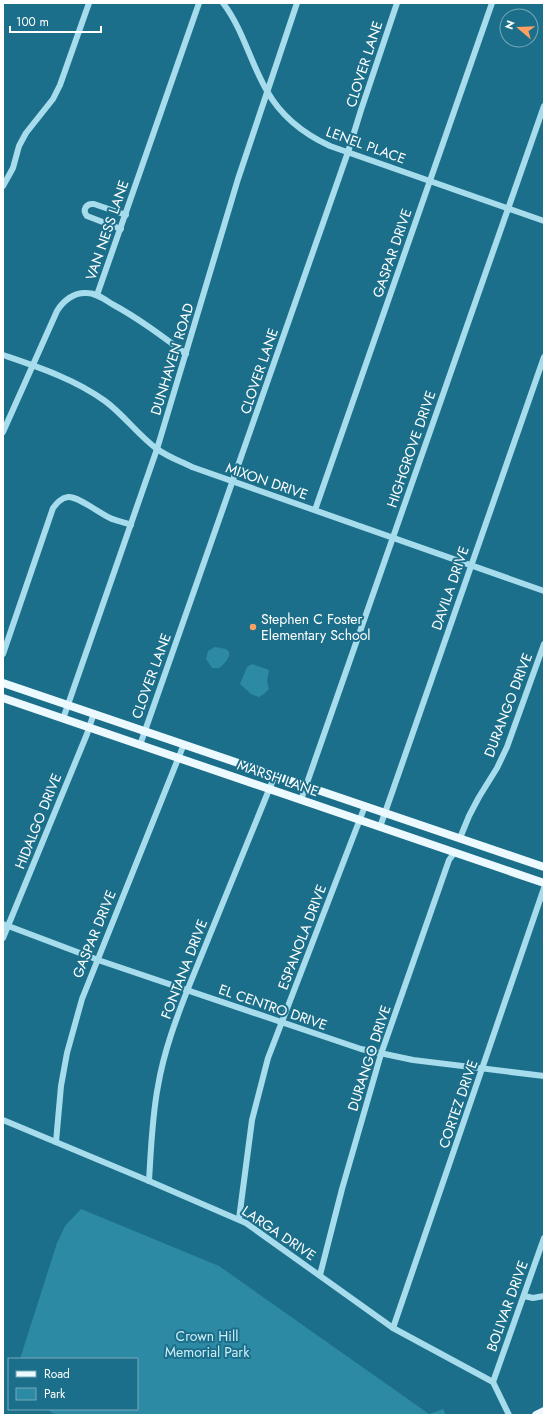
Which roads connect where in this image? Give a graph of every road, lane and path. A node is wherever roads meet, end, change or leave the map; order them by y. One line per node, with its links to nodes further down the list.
1 (89, 3): 11 (street)
2 (199, 3): 13 (street, VAN NESS LANE)
3 (223, 3): 7 (street, LENEL PLACE)
4 (297, 3): 7 (street, DUNHAVEN ROAD)
5 (397, 3): 9 (street, CLOVER LANE)
6 (492, 3): 10 (street, GASPAR DRIVE)
7 (267, 91): 9 (street, LENEL PLACE); 17 (street, DUNHAVEN ROAD)
8 (544, 106): 12 (street, HIGHGROVE DRIVE)
9 (348, 152): 10 (street, LENEL PLACE); 23 (street, CLOVER LANE)
10 (429, 181): 12 (street, LENEL PLACE); 24 (street, GASPAR DRIVE)
11 (3, 186)
12 (508, 208): 14 (street, LENEL PLACE); 26 (street, HIGHGROVE DRIVE)
13 (126, 215): 15 (street, VAN NESS LANE); 15 (street)
14 (544, 221)
15 (121, 228): 16 (street, VAN NESS LANE)
16 (97, 295): 17 (street); 20 (street, VAN NESS LANE)
17 (186, 354): 22 (street, DUNHAVEN ROAD)
18 (3, 355): 20 (street, MIXON DRIVE)
19 (544, 357): 27 (street, DAVILA DRIVE)
20 (32, 365): 21 (street, VAN NESS LANE); 22 (street, MIXON DRIVE)
21 (3, 432)
22 (157, 449): 23 (street, MIXON DRIVE); 25 (street, DUNHAVEN ROAD)
23 (233, 481): 24 (street, MIXON DRIVE); 37 (street, CLOVER LANE)
24 (315, 510): 26 (street, MIXON DRIVE)
25 (131, 525): 30 (street); 33 (street, DUNHAVEN ROAD)
26 (393, 538): 27 (street, MIXON DRIVE); 42 (street, HIGHGROVE DRIVE)
27 (471, 565): 28 (street, MIXON DRIVE); 46 (street, DAVILA DRIVE)
28 (544, 591)
29 (544, 644): 49 (street, DURANGO DRIVE)
30 (3, 654)
31 (3, 683): 33 (main road, MARSH LANE)
32 (3, 698): 35 (main road, MARSH LANE)
33 (68, 705): 34 (main road, MARSH LANE); 35 (street, DUNHAVEN ROAD)
34 (94, 713): 36 (street, HIDALGO DRIVE); 37 (main road, MARSH LANE)
35 (62, 719): 36 (main road, MARSH LANE)
36 (89, 728): 39 (main road, MARSH LANE); 54 (street, HIDALGO DRIVE)
37 (145, 730): 38 (main road, MARSH LANE); 39 (street, CLOVER LANE)
38 (184, 744): 40 (street, GASPAR DRIVE); 41 (main road, MARSH LANE)
39 (140, 745): 40 (main road, MARSH LANE)
40 (179, 758): 43 (main road, MARSH LANE); 56 (street, GASPAR DRIVE)
41 (275, 775): 42 (main road, MARSH LANE); 43 (street, FONTANA DRIVE)
42 (306, 786): 44 (street, HIGHGROVE DRIVE); 45 (main road, MARSH LANE)
43 (269, 789): 44 (main road, MARSH LANE); 57 (street, FONTANA DRIVE)
44 (301, 800): 47 (main road, MARSH LANE)
45 (366, 806): 46 (main road, MARSH LANE); 47 (street, ESPANOLA DRIVE)
46 (385, 812): 48 (street, DAVILA DRIVE); 49 (main road, MARSH LANE)
47 (360, 820): 48 (main road, MARSH LANE); 58 (street, ESPANOLA DRIVE)
48 (380, 827): 50 (main road, MARSH LANE)
49 (460, 838): 50 (main road); 51 (main road, MARSH LANE)
50 (455, 852): 52 (main road, MARSH LANE); 59 (street, DURANGO DRIVE)
51 (544, 867)
52 (544, 883)
53 (544, 888): 60 (street, CORTEZ DRIVE)
54 (5, 925): 55 (street, HIDALGO DRIVE); 56 (street, EL CENTRO DRIVE)
55 (3, 938)
56 (97, 960): 57 (street, EL CENTRO DRIVE); 63 (street, GASPAR DRIVE)
57 (187, 991): 58 (street, EL CENTRO DRIVE); 64 (street, FONTANA DRIVE)
58 (281, 1022): 59 (street, EL CENTRO DRIVE); 65 (street, ESPANOLA DRIVE)
59 (381, 1054): 60 (street, EL CENTRO DRIVE); 67 (street, DURANGO DRIVE)
60 (482, 1069): 61 (street, EL CENTRO DRIVE); 70 (street, CORTEZ DRIVE)
61 (544, 1076)
62 (3, 1120): 63 (street, LARGA DRIVE)
63 (56, 1142): 64 (street, LARGA DRIVE)
64 (149, 1181): 65 (street, LARGA DRIVE)
65 (240, 1219): 67 (street, LARGA DRIVE)
66 (544, 1238): 68 (street, BOLIVAR DRIVE)
67 (320, 1275): 70 (street, LARGA DRIVE)
68 (524, 1296): 69 (street); 71 (street, BOLIVAR DRIVE)
69 (544, 1296)
70 (393, 1328): 71 (street, LARGA DRIVE)
71 (493, 1382): 73 (street)
72 (544, 1412): 74 (main road)
73 (509, 1415)
74 (536, 1415)

